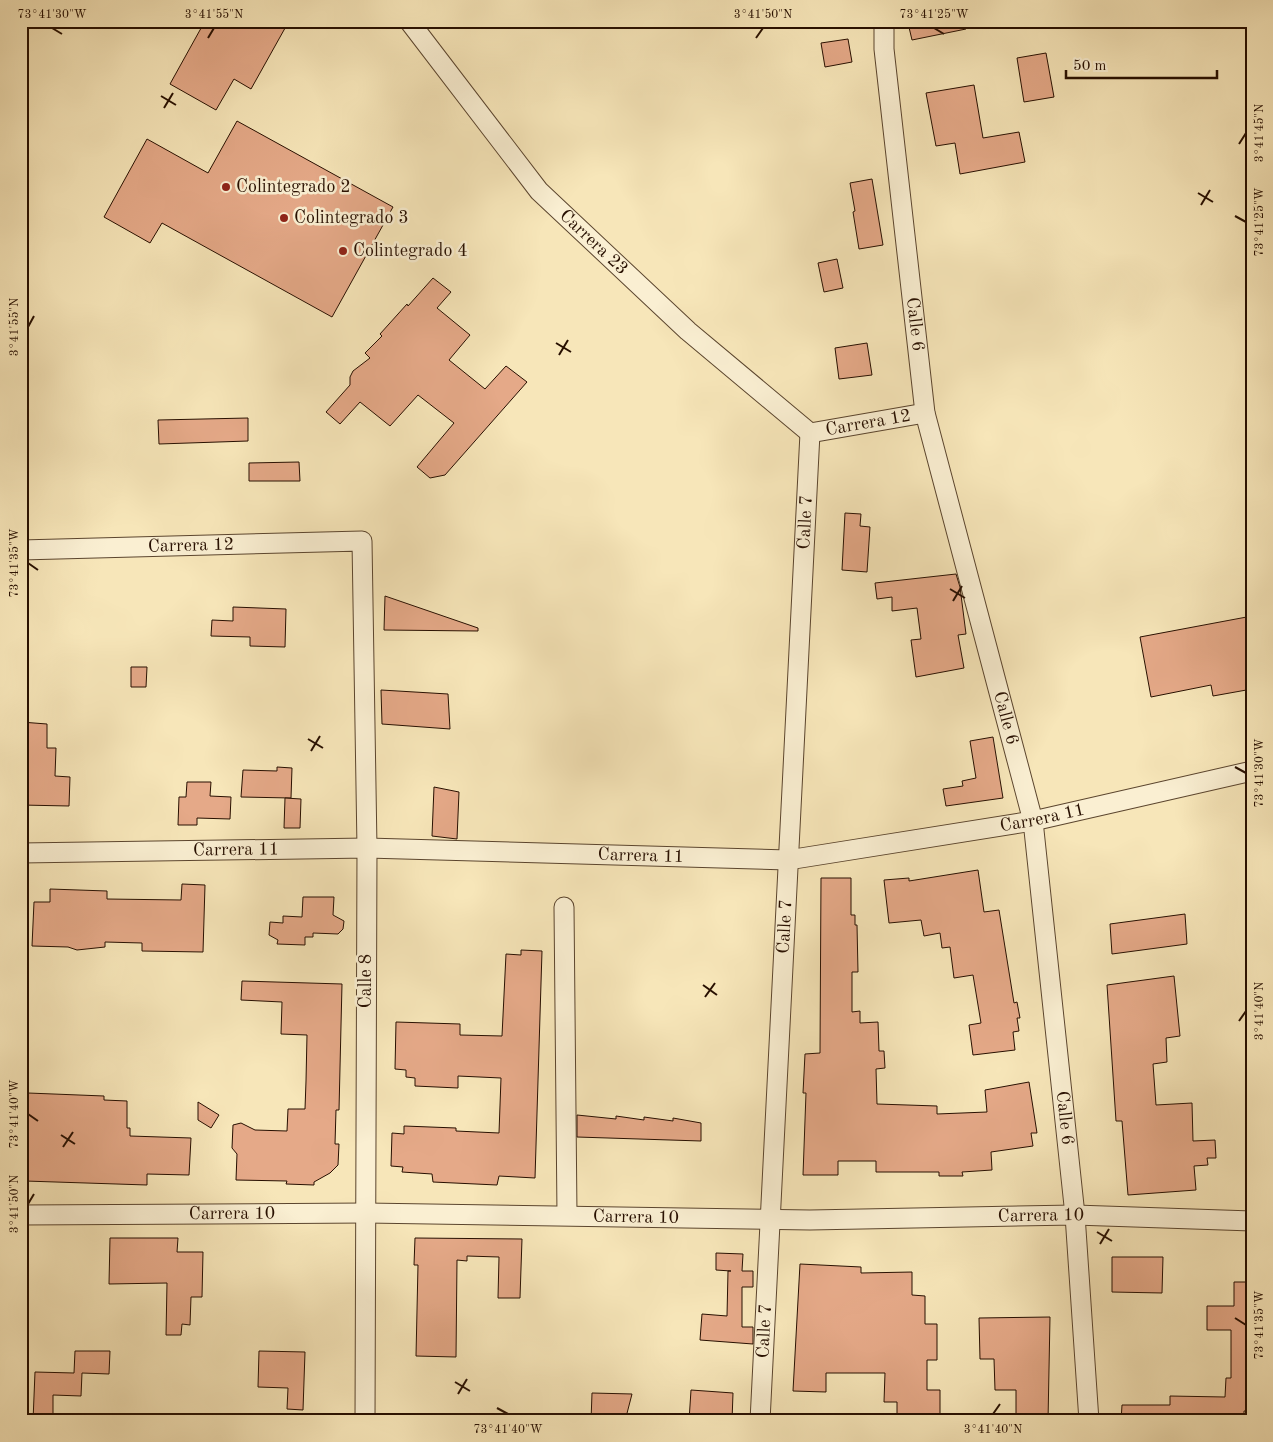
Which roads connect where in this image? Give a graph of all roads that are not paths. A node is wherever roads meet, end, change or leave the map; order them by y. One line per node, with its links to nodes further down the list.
1 (409, 21): 4 (street, Carrera 23)
2 (884, 21): 3 (street, Calle 6)
3 (925, 414): 4 (street, Carrera 12); 8 (street, Calle 6)
4 (810, 433): 11 (street, Calle 7)
5 (362, 541): 6 (street, Carrera 12); 9 (street, Calle 8)
6 (21, 550)
7 (1252, 771): 8 (street, Carrera 11)
8 (1033, 821): 11 (street, Carrera 11); 15 (street, Calle 6)
9 (367, 848): 10 (street, Carrera 11); 11 (street, Carrera 11); 13 (street, Calle 8)
10 (21, 854)
11 (788, 860): 17 (street, Calle 7)
12 (564, 908): 16 (street)
13 (366, 1212): 14 (street, Carrera 10); 16 (street, Carrera 10); 19 (street, Calle 8)
14 (21, 1215)
15 (1075, 1215): 17 (street, Carrera 10); 18 (street, Carrera 10); 21 (street, Calle 6)
16 (566, 1216): 17 (street, Carrera 10)
17 (770, 1220): 20 (street, Calle 7)
18 (1252, 1222)
19 (365, 1421)
20 (760, 1421)
21 (1089, 1421)

